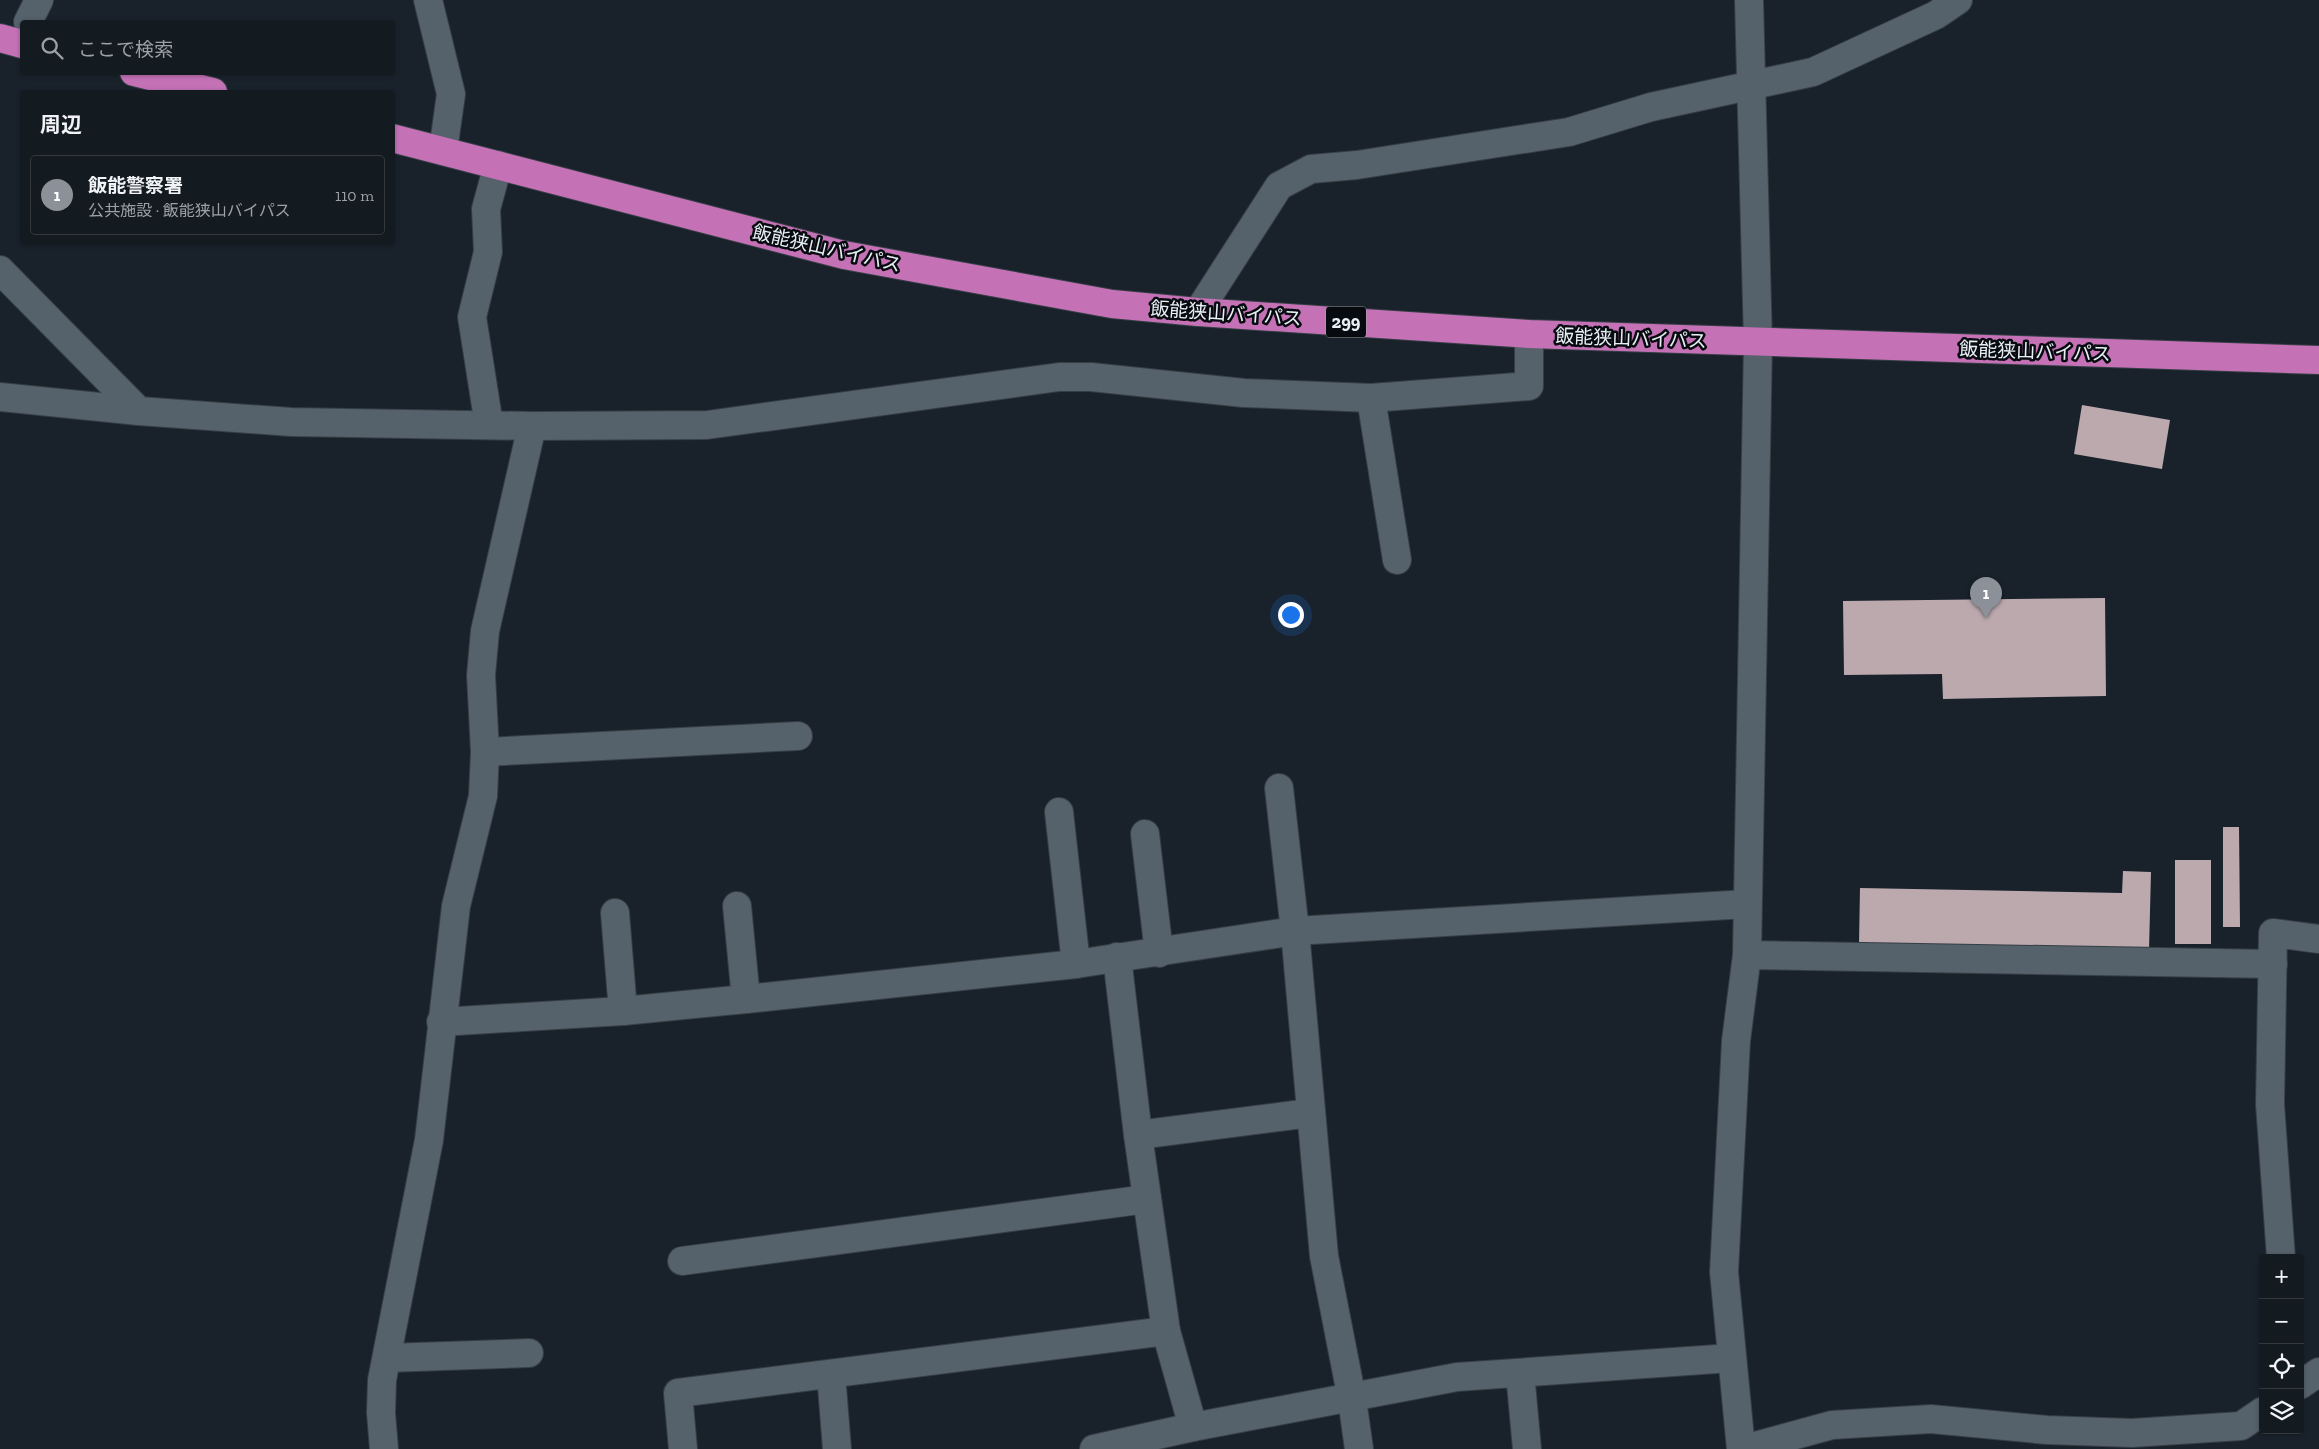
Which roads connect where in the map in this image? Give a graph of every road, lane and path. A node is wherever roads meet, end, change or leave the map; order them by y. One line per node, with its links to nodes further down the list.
1 (39, 0): 5 (street)
2 (428, 0): 10 (street)
3 (1749, 0): 7 (street)
4 (1958, 0): 7 (street)
5 (26, 20)
6 (146, 75): 8 (highway)
7 (1752, 87): 13 (street); 15 (street)
8 (205, 90)
9 (395, 139): 10 (highway, 飯能狭山バイパス / 299)
10 (443, 151): 11 (highway, 飯能狭山バイパス / 299)
11 (498, 165): 13 (highway, 飯能狭山バイパス / 299); 20 (street)
12 (0, 270): 19 (street)
13 (1198, 312): 14 (highway, 飯能狭山バイパス / 299)
14 (1529, 334): 15 (highway, 飯能狭山バイパス / 299); 18 (street)
15 (1758, 342): 16 (highway, 飯能狭山バイパス / 299); 28 (street)
16 (2319, 360)
17 (0, 397): 19 (street)
18 (1371, 398): 21 (street); 22 (street)
19 (139, 411): 20 (street)
20 (489, 425): 21 (street)
21 (532, 426): 24 (street)
22 (1397, 560)
23 (798, 736): 24 (street)
24 (485, 752): 40 (street)
25 (1279, 788): 31 (street)
26 (1059, 812): 36 (street)
27 (1145, 834): 33 (street)
28 (1747, 904): 31 (street); 34 (street)
29 (737, 906): 38 (street)
30 (615, 913): 39 (street)
31 (1295, 931): 33 (street); 41 (street)
32 (2319, 939): 37 (street)
33 (1159, 953): 35 (street)
34 (1746, 955): 37 (street); 49 (street)
35 (1117, 957): 36 (street); 42 (street)
36 (1076, 964): 38 (street)
37 (2273, 964): 44 (street)
38 (746, 999): 39 (street)
39 (622, 1011): 40 (street)
40 (441, 1022): 48 (street)
41 (1310, 1113): 42 (street); 54 (street)
42 (1138, 1136): 43 (street)
43 (1147, 1199): 45 (street); 46 (street)
44 (2281, 1254)
45 (682, 1261)
46 (1166, 1331): 52 (street); 56 (street)
47 (529, 1353): 48 (street)
48 (388, 1358): 58 (street)
49 (1731, 1358): 51 (street); 64 (street)
50 (2319, 1372): 53 (street)
51 (1520, 1373): 54 (street); 63 (street)
52 (831, 1374): 59 (street); 60 (street)
53 (2304, 1382)
54 (1352, 1399): 56 (street); 62 (street)
55 (2259, 1414): 57 (street)
56 (1194, 1427): 61 (street)
57 (2132, 1441): 64 (street)
58 (384, 1449)
59 (683, 1449)
60 (837, 1449)
61 (1094, 1449)
62 (1359, 1449)
63 (1527, 1449)
64 (1743, 1449)

